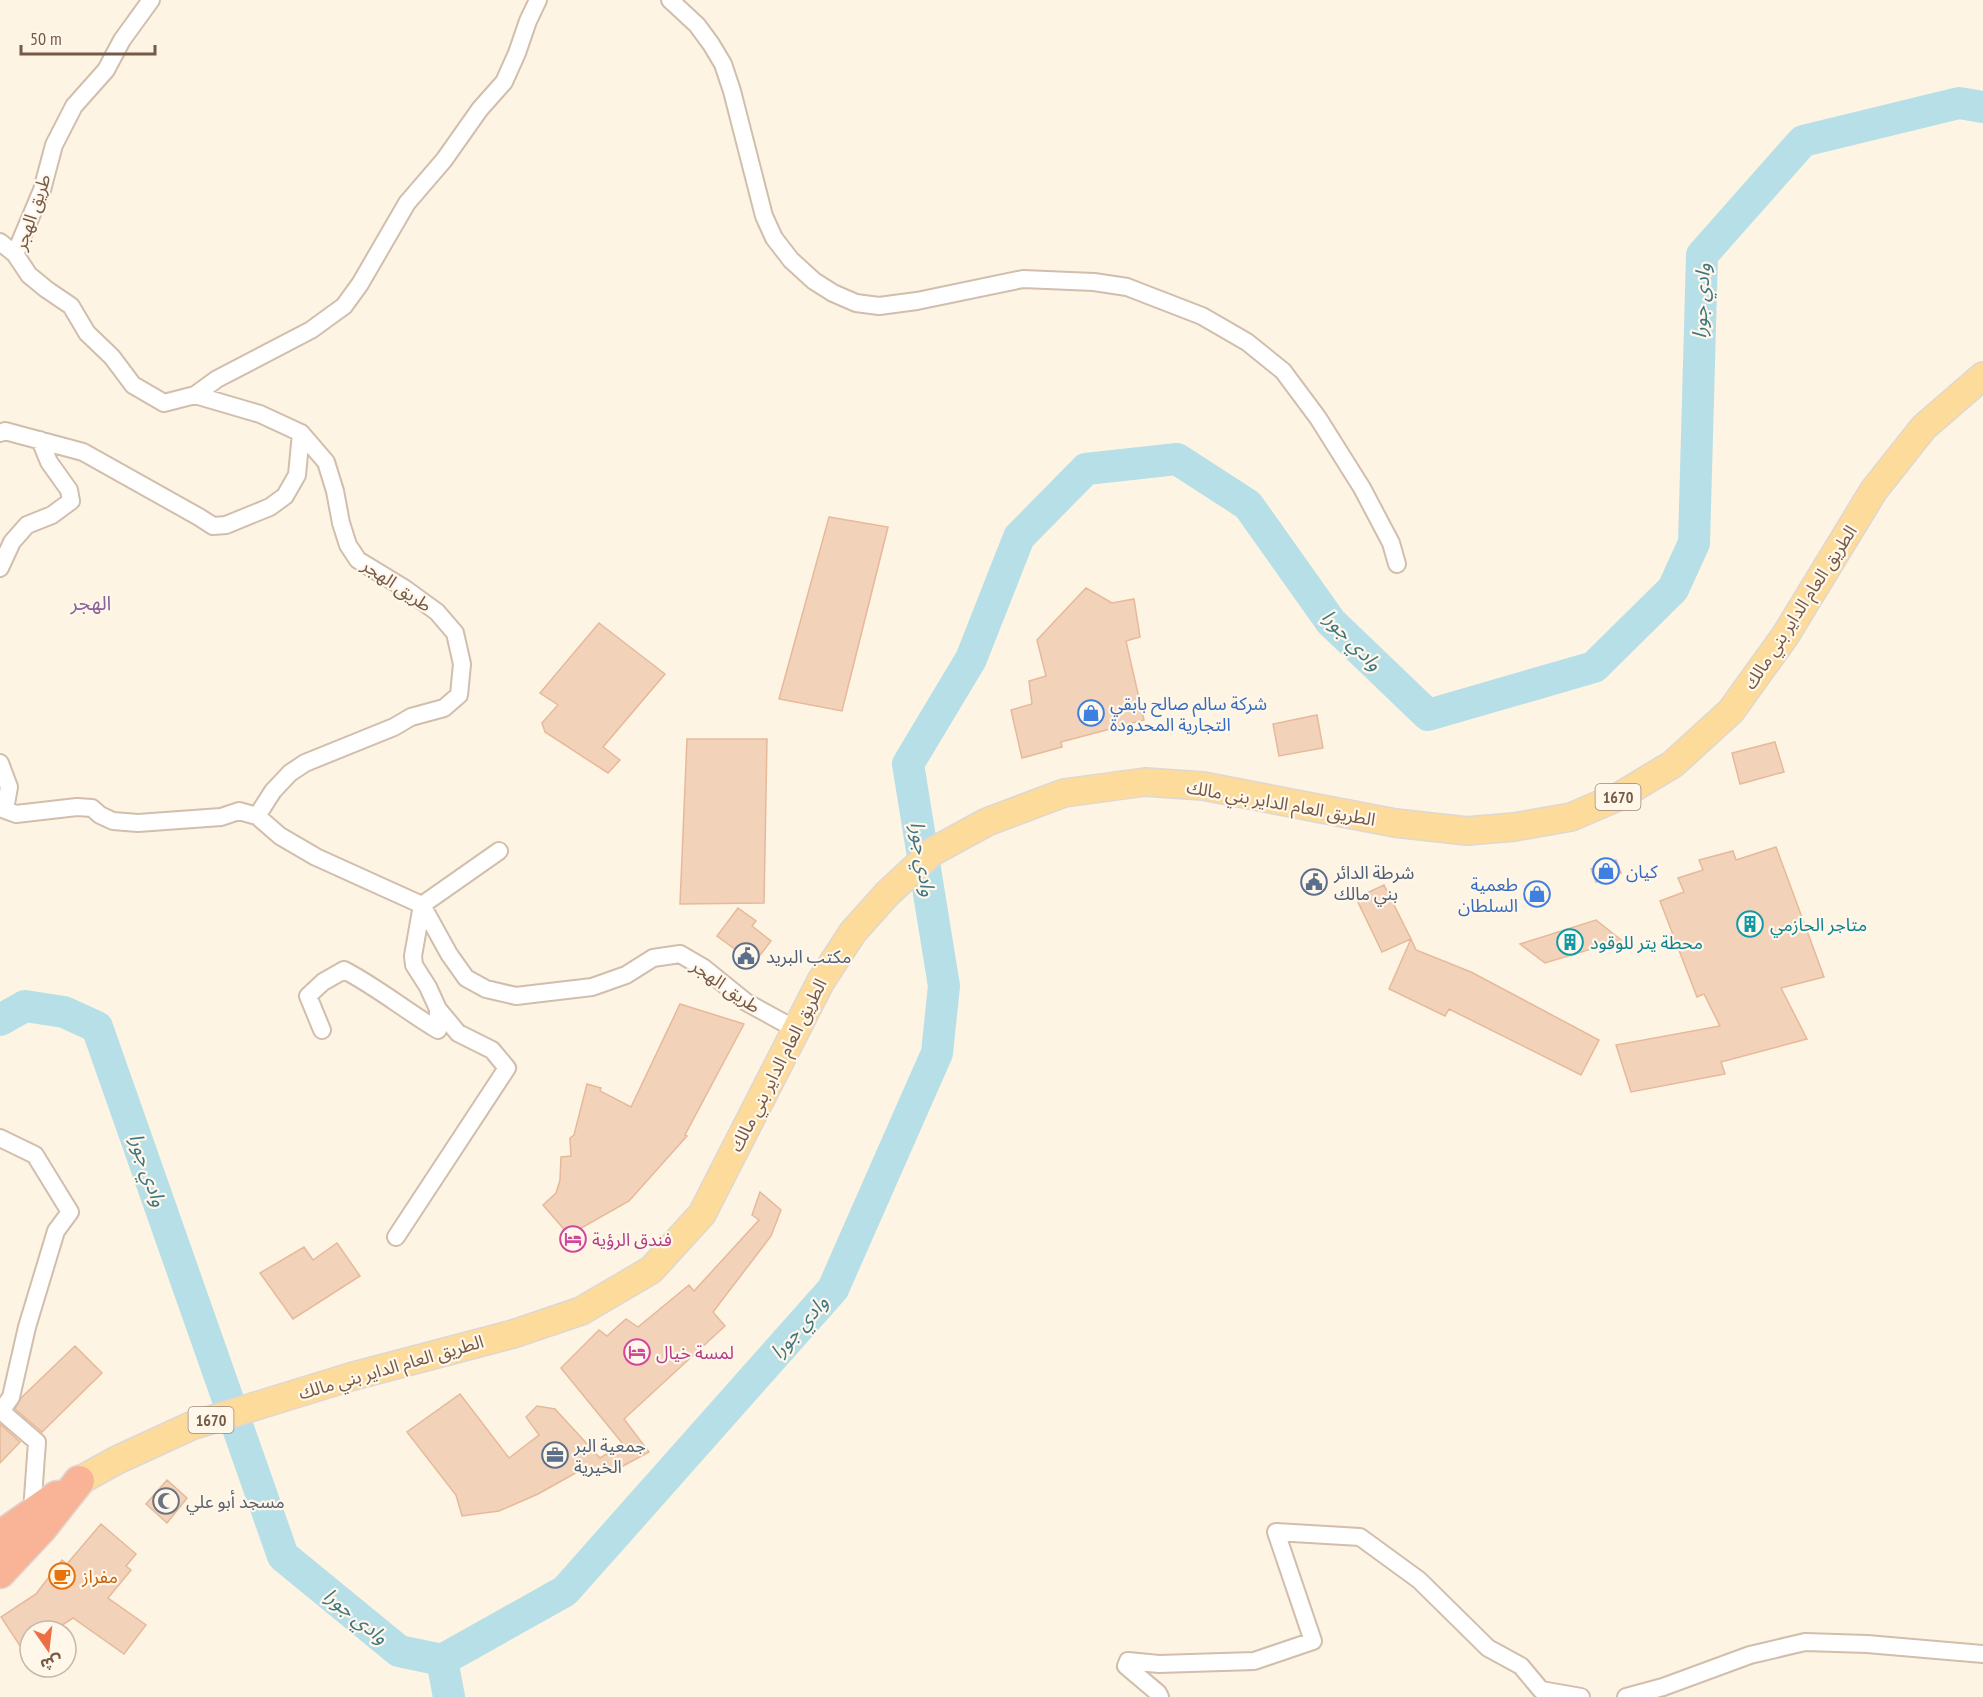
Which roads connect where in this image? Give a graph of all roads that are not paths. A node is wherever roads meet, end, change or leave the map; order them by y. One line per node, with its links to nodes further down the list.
1 (151, 0): 5 (street, طريق الهجر)
2 (538, 0): 7 (street)
3 (670, 0): 11 (street)
4 (0, 242): 5 (street)
5 (15, 254): 7 (street, طريق الهجر)
6 (1983, 376): 20 (main road, الطريق العام الداير بني مالك / 1670)
7 (195, 395): 9 (street, طريق الهجر)
8 (0, 433): 10 (street)
9 (301, 433): 10 (street); 15 (street, طريق الهجر)
10 (40, 441): 12 (street)
11 (1397, 564)
12 (0, 568)
13 (0, 763): 14 (street)
14 (2, 808): 15 (street)
15 (257, 816): 17 (street)
16 (499, 851): 17 (street)
17 (422, 905): 18 (street); 20 (street, طريق الهجر)
18 (438, 1009): 19 (street); 22 (street)
19 (322, 1030)
20 (797, 1030): 24 (main road, الطريق العام الداير بني مالك / 1670)
21 (0, 1138): 23 (street)
22 (396, 1237)
23 (0, 1411): 25 (street)
24 (79, 1481): 25 (highway, 1670); 27 (highway, 1670)
25 (32, 1511): 26 (highway, 1670)
26 (0, 1536)
27 (0, 1573)
28 (1983, 1654): 31 (street)
29 (1160, 1697): 30 (street)
30 (1581, 1697)
31 (1626, 1697)

